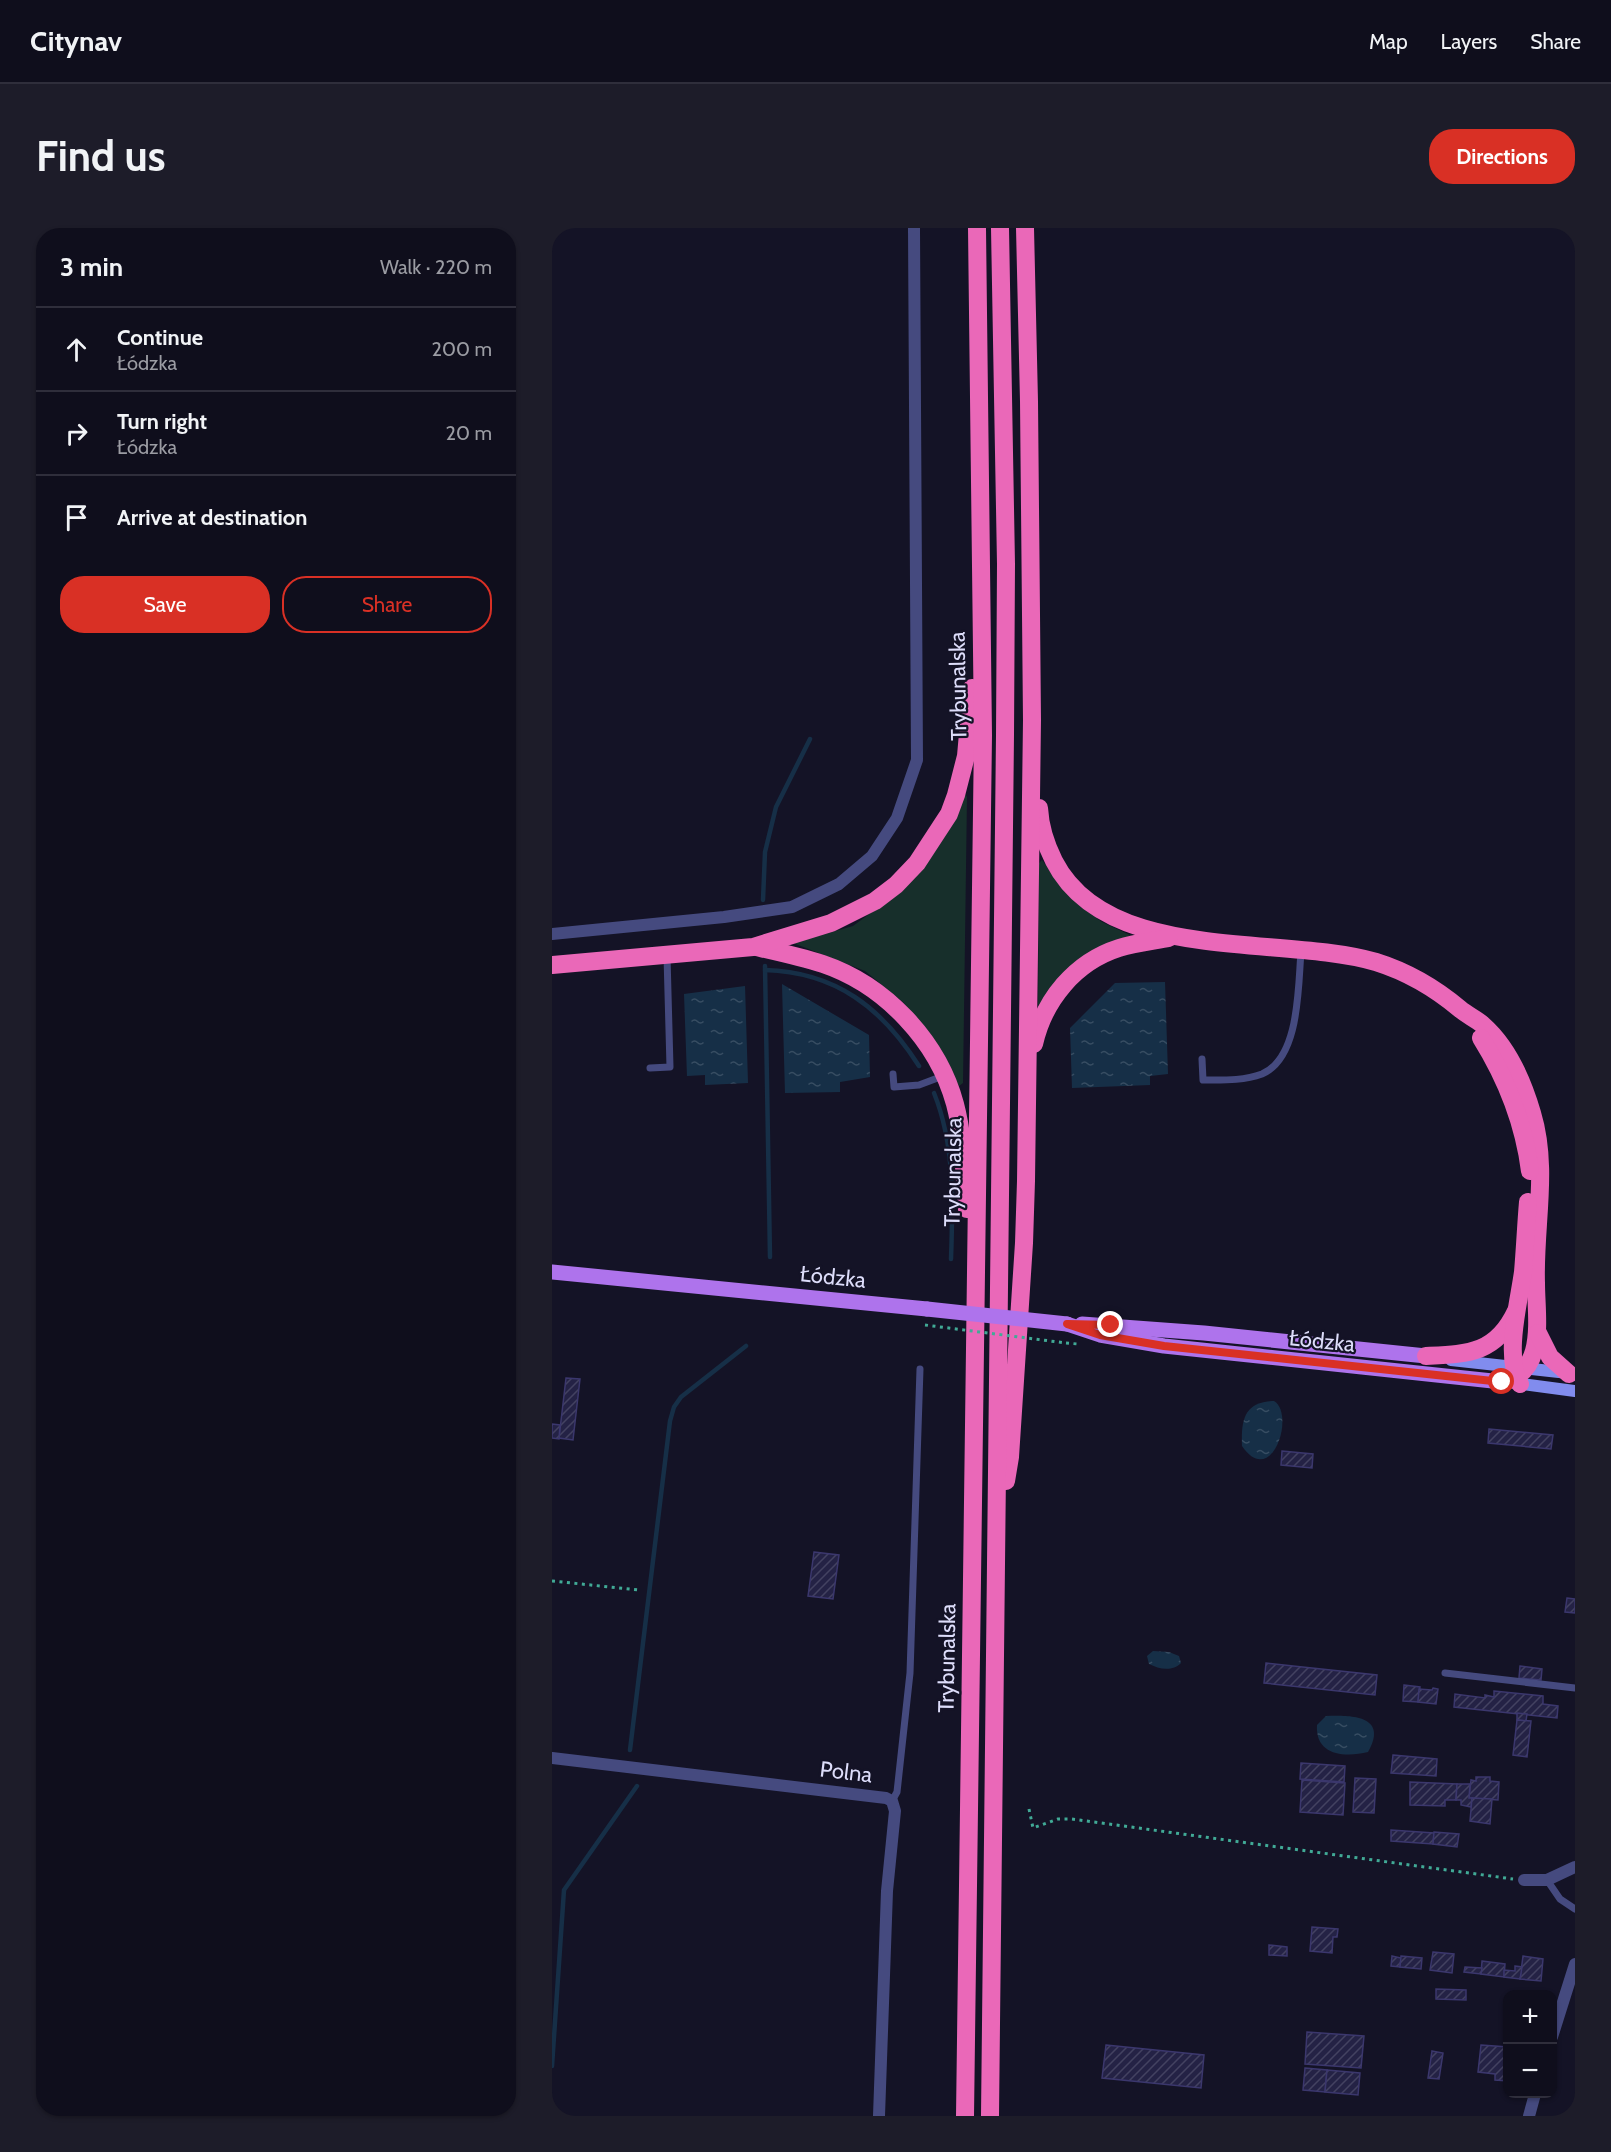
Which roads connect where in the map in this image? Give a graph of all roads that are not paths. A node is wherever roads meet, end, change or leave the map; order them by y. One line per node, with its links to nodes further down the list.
1 (914, 228): 7 (street)
2 (976, 228): 5 (highway, Trybunalska)
3 (1000, 228): 28 (highway, Trybunalska)
4 (1025, 228): 6 (highway)
5 (981, 639): 9 (highway); 20 (highway, Trybunalska)
6 (1032, 720): 8 (highway); 18 (highway)
7 (552, 934)
8 (1177, 937): 10 (highway); 18 (highway)
9 (753, 947): 11 (highway); 17 (highway)
10 (1301, 950): 13 (highway); 14 (lane)
11 (667, 953): 12 (highway); 15 (lane)
12 (552, 965)
13 (1466, 1013): 21 (highway); 23 (highway)
14 (1202, 1059)
15 (651, 1068)
16 (893, 1074): 17 (lane)
17 (945, 1075): 20 (highway)
18 (1027, 1081): 28 (highway)
19 (552, 1272): 22 (main road, Łódzka, bridge)
20 (976, 1297): 41 (highway, Trybunalska)
21 (1519, 1303): 24 (highway); 26 (highway)
22 (1067, 1324): 24 (main road, Łódzka); 26 (main road, Łódzka)
23 (1537, 1330): 26 (highway); 27 (highway)
24 (1426, 1356): 26 (main road, Łódzka)
25 (920, 1370): 32 (lane)
26 (1516, 1376): 27 (main road, Łódzka); 27 (main road, Łódzka)
27 (1573, 1380)
28 (996, 1536): 42 (highway, Trybunalska)
29 (1446, 1673): 30 (lane)
30 (1575, 1688)
31 (552, 1758): 32 (street, Polna)
32 (892, 1802): 40 (street, Polna)
33 (1575, 1867): 35 (street)
34 (1524, 1880): 35 (street)
35 (1547, 1880): 36 (lane)
36 (1575, 1909)
37 (1575, 1964): 38 (street)
38 (1557, 2021)
39 (1534, 2098): 43 (street)
40 (879, 2116)
41 (965, 2116)
42 (990, 2116)
43 (1528, 2116)

